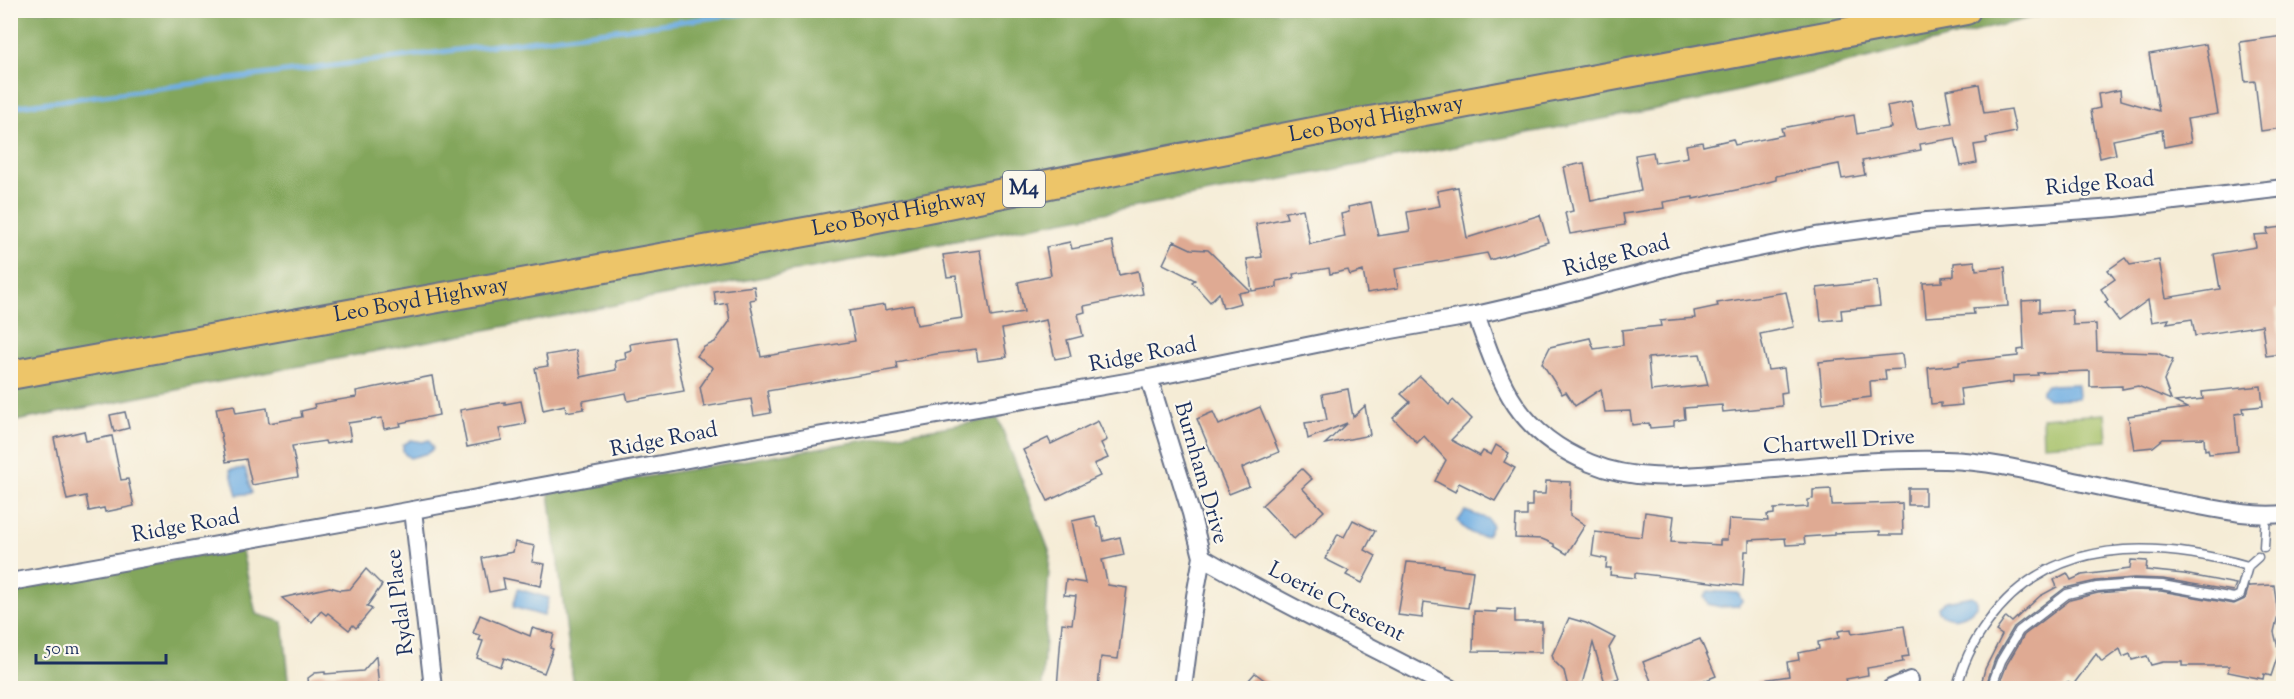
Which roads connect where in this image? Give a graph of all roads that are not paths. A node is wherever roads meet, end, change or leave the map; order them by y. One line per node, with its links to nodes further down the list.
1 (1966, 10): 4 (highway, Leo Boyd Highway / M4)
2 (2283, 188): 3 (street, Ridge Road)
3 (1476, 315): 5 (street, Ridge Road); 8 (street, Chartwell Drive)
4 (10, 375)
5 (1149, 378): 6 (street, Ridge Road); 11 (street, Burnham Drive)
6 (413, 510): 13 (street, Ridge Road); 15 (street, Rydal Place)
7 (2283, 514): 8 (street, Chartwell Drive)
8 (2266, 515): 9 (lane)
9 (2264, 547)
10 (2258, 557): 12 (lane)
11 (1202, 558): 16 (street, Burnham Drive); 17 (street, Loerie Crescent)
12 (2247, 566): 19 (lane); 20 (lane)
13 (10, 582)
14 (1910, 680): 18 (street)
15 (433, 688)
16 (1183, 688)
17 (1450, 688)
18 (1891, 688)
19 (1957, 688)
20 (1991, 688)

